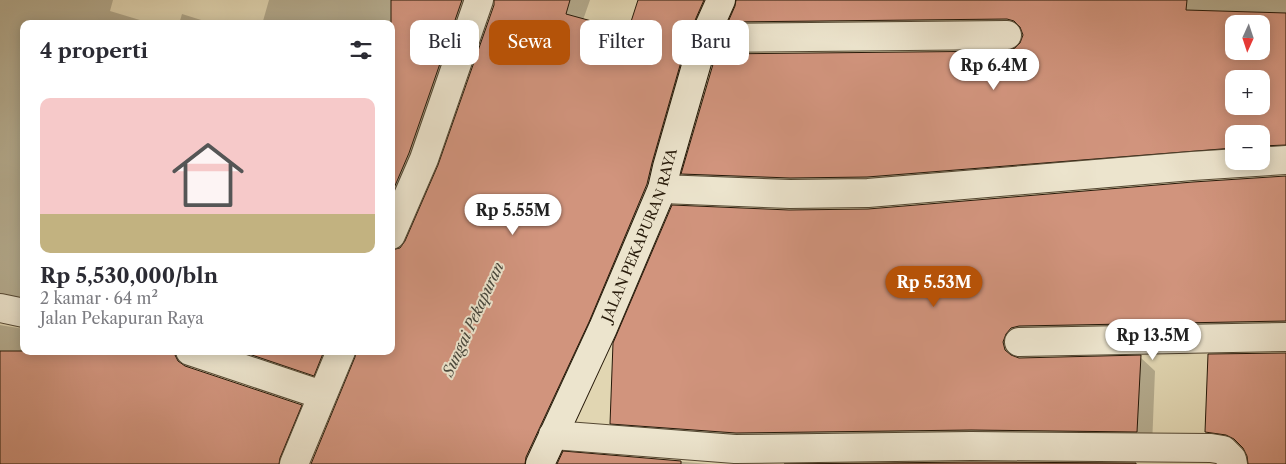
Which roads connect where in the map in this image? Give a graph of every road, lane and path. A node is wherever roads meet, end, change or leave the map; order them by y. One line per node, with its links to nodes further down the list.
1 (480, 0): 9 (street)
2 (720, 0): 3 (street, JALAN PEKAPURAN RAYA)
3 (712, 20)
4 (1007, 35): 5 (street)
5 (749, 38)
6 (696, 65): 8 (street, JALAN PEKAPURAN RAYA)
7 (1286, 160): 8 (street)
8 (662, 189): 17 (street, JALAN PEKAPURAN RAYA)
9 (395, 226)
10 (0, 308): 11 (street)
11 (20, 312)
12 (1286, 337): 13 (street)
13 (1019, 342)
14 (202, 355): 16 (street)
15 (339, 355): 16 (street)
16 (322, 395): 18 (street)
17 (553, 435): 19 (street, JALAN PEKAPURAN RAYA); 20 (street)
18 (294, 464)
19 (540, 464)
20 (1232, 464)

